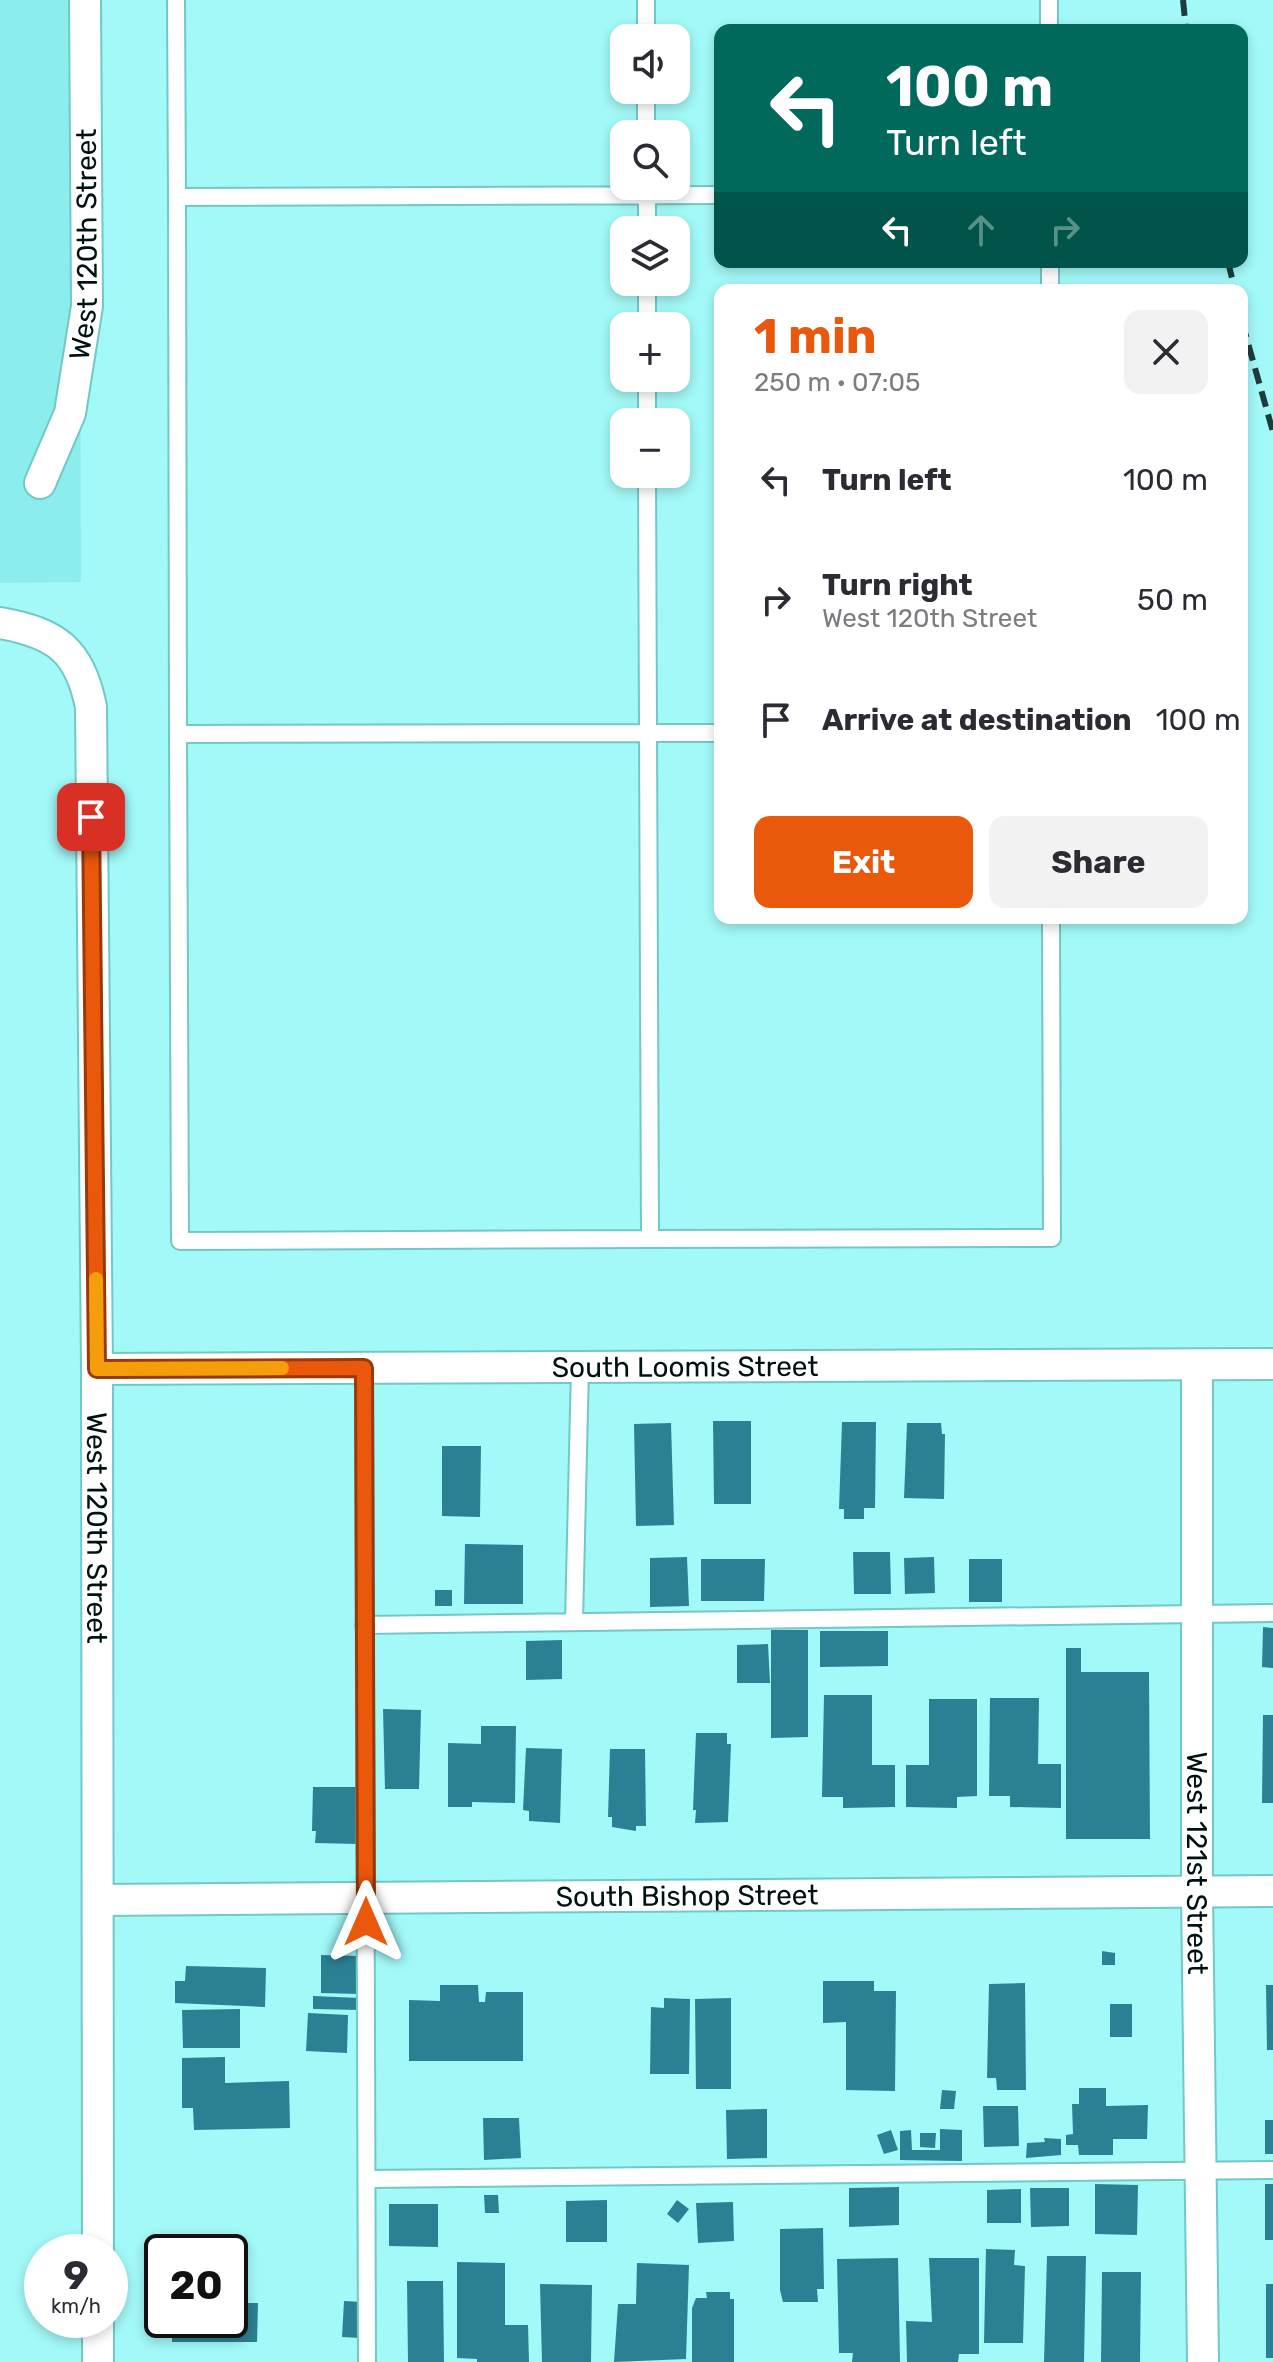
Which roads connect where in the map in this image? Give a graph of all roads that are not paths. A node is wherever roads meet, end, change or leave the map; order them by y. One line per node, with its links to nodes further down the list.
1 (85, 0): 11 (street, West 120th Street)
2 (176, 0): 10 (lane)
3 (646, 0): 5 (lane)
4 (1049, 0): 6 (lane)
5 (646, 24)
6 (1049, 24)
7 (610, 191): 10 (lane)
8 (690, 193): 9 (lane)
9 (714, 195)
10 (177, 197): 16 (lane)
11 (40, 483)
12 (647, 488): 14 (lane)
13 (0, 623): 23 (street, West 120th Street)
14 (648, 733): 15 (lane); 16 (lane); 18 (lane)
15 (714, 733)
16 (178, 734): 18 (lane)
17 (1051, 924): 18 (lane)
18 (650, 1239)
19 (1273, 1364): 20 (street, South Loomis Street)
20 (1197, 1365): 21 (street, South Loomis Street); 24 (street, West 121st Street)
21 (580, 1367): 22 (street, South Loomis Street); 26 (lane)
22 (364, 1368): 23 (street, South Loomis Street); 27 (lane)
23 (97, 1369): 31 (street, West 120th Street)
24 (1197, 1613): 25 (lane); 26 (lane); 29 (street, West 121st Street)
25 (1273, 1613)
26 (574, 1622): 27 (lane)
27 (364, 1625): 30 (lane)
28 (1273, 1891): 29 (street, South Bishop Street)
29 (1197, 1892): 30 (street, South Bishop Street); 33 (street, West 121st Street)
30 (366, 1898): 31 (street, South Bishop Street); 34 (lane)
31 (99, 1900): 35 (street, West 120th Street)
32 (1273, 2170): 33 (lane)
33 (1201, 2171): 34 (lane); 39 (street, West 121st Street)
34 (367, 2179): 38 (lane)
35 (98, 2234)
36 (98, 2338): 37 (street)
37 (98, 2362)
38 (367, 2362)
39 (1203, 2362)

